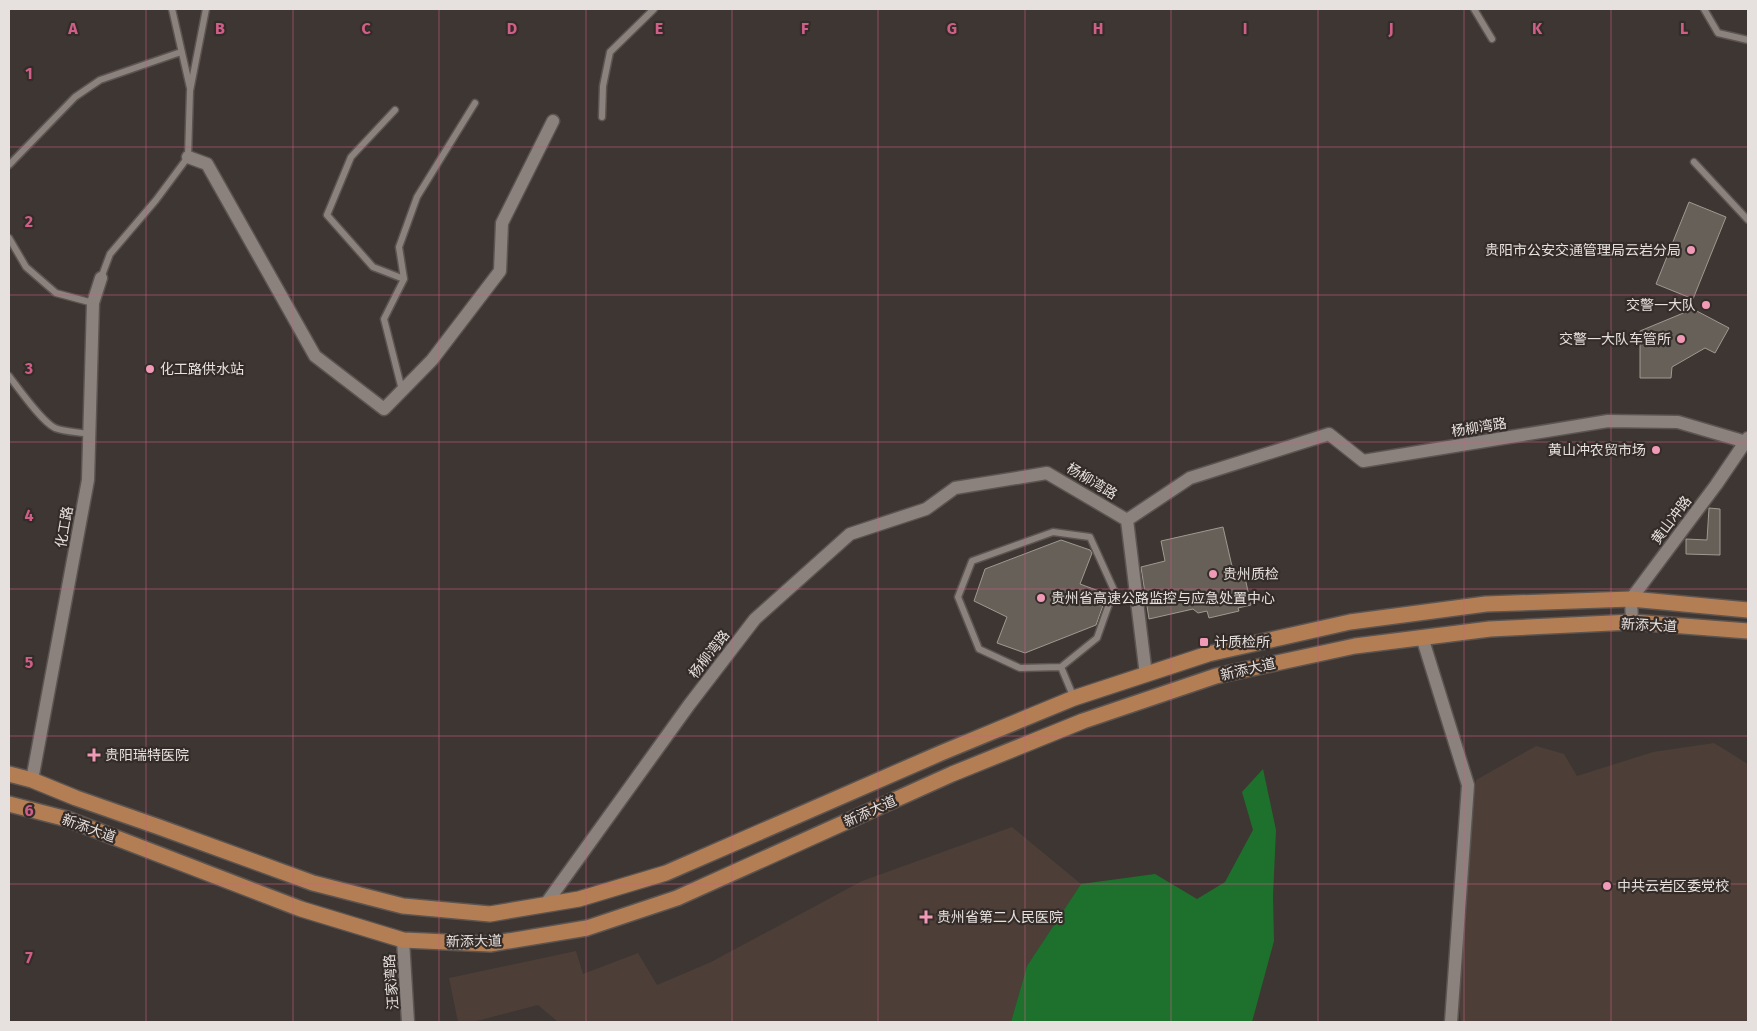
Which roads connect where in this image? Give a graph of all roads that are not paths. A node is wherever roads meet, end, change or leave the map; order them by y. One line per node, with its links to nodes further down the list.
1 (172, 9): 8 (lane)
2 (206, 9): 9 (lane)
3 (654, 9): 12 (lane)
4 (1474, 9): 6 (lane)
5 (1704, 9): 7 (lane)
6 (1492, 39)
7 (1748, 40)
8 (182, 52): 9 (lane); 16 (lane)
9 (190, 91): 14 (lane)
10 (475, 103): 20 (lane)
11 (395, 110): 20 (lane)
12 (602, 117)
13 (553, 121): 23 (street)
14 (188, 157): 19 (lane); 23 (street)
15 (1694, 162): 17 (lane)
16 (9, 166)
17 (1748, 220)
18 (9, 238): 21 (lane)
19 (101, 278): 21 (street, 化工路)
20 (404, 279): 23 (lane)
21 (93, 303): 24 (street, 化工路)
22 (9, 376): 24 (lane)
23 (402, 390)
24 (89, 434): 36 (street, 化工路)
25 (1747, 440): 26 (street, 杨柳湾路); 27 (street, 黄山冲路)
26 (1127, 520): 33 (street); 38 (street, 杨柳湾路)
27 (1631, 599): 28 (main road, 新添大道); 29 (street); 33 (main road, 新添大道)
28 (1748, 610)
29 (1632, 622): 30 (main road, 新添大道); 31 (main road, 新添大道)
30 (1748, 631)
31 (1422, 637): 39 (main road, 新添大道); 41 (street)
32 (1061, 667): 32 (lane); 34 (lane)
33 (1146, 675): 34 (main road, 新添大道)
34 (1074, 698): 38 (main road, 新添大道)
35 (9, 774): 36 (main road, 新添大道)
36 (32, 780): 38 (main road, 新添大道)
37 (9, 806): 39 (main road, 新添大道)
38 (545, 905)
39 (403, 940): 40 (street, 汪家湾路)
40 (408, 1022)
41 (1451, 1022)

